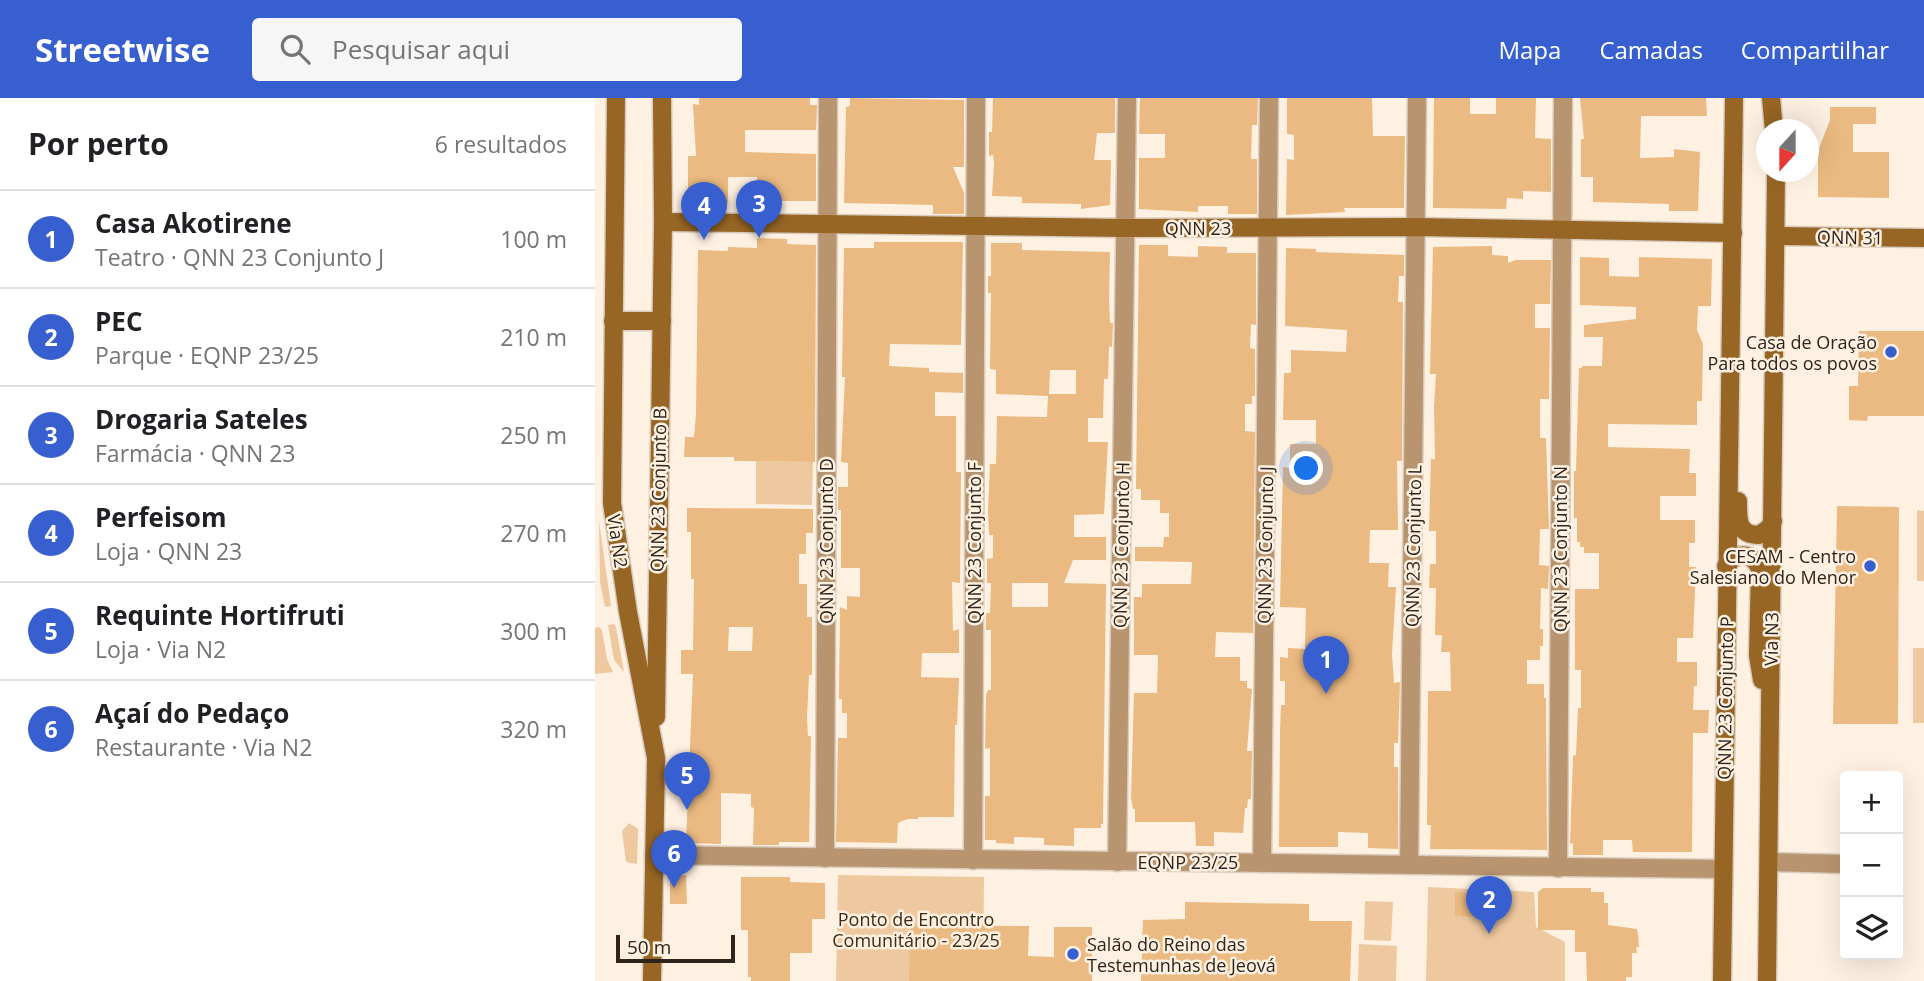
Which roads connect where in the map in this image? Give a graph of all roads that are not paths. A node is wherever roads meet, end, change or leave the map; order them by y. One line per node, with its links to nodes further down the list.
1 (616, 98): 25 (main road, Via N2)
2 (662, 98): 15 (main road, QNN 23 Conjunto B)
3 (828, 98): 16 (street, QNN 23 Conjunto D)
4 (976, 98): 17 (street, QNN 23 Conjunto F)
5 (1127, 98): 19 (street, QNN 23 Conjunto H)
6 (1269, 98): 20 (street, QNN 23 Conjunto J)
7 (1417, 98): 18 (street, QNN 23 Conjunto L)
8 (1563, 98): 21 (street, QNN 23 Conjunto N)
9 (1734, 98): 22 (main road, QNN 23 Conjunto P)
10 (1771, 98): 12 (main road)
11 (1777, 98): 13 (main road)
12 (1774, 119)
13 (1776, 119)
14 (1776, 182): 23 (main road, Via N3)
15 (663, 222): 16 (main road, QNN 23); 26 (main road, QNN 23 Conjunto B)
16 (827, 223): 17 (main road, QNN 23); 33 (street, QNN 23 Conjunto D)
17 (974, 226): 19 (main road, QNN 23); 34 (street, QNN 23 Conjunto F)
18 (1416, 227): 20 (main road, QNN 23); 21 (main road, QNN 23); 39 (street, QNN 23 Conjunto L)
19 (1125, 228): 20 (main road, QNN 23); 35 (street, QNN 23 Conjunto H)
20 (1267, 228): 37 (street, QNN 23 Conjunto J)
21 (1562, 231): 22 (main road, QNN 23); 40 (street, QNN 23 Conjunto N)
22 (1733, 233): 27 (main road, QNN 23 Conjunto P)
23 (1776, 236): 24 (main road, QNN 31); 28 (main road, Via N3)
24 (1924, 238)
25 (613, 321): 26 (main road); 31 (main road, Via N2)
26 (661, 321): 31 (main road, QNN 23 Conjunto B)
27 (1731, 337): 28 (main road); 29 (main road, QNN 23 Conjunto P)
28 (1773, 521): 30 (main road, Via N3)
29 (1726, 566): 30 (main road); 41 (main road, QNN 23 Conjunto P)
30 (1770, 725): 36 (main road, Via N3)
31 (656, 758): 32 (main road, Via N2)
32 (654, 855): 33 (street, EQNP 23/25); 42 (main road, Via N2)
33 (825, 858): 34 (street, EQNP 23/25)
34 (973, 860): 35 (street, EQNP 23/25)
35 (1117, 862): 37 (street, EQNP 23/25)
36 (1769, 862): 38 (street); 44 (main road, Via N3)
37 (1262, 863): 39 (street, EQNP 23/25)
38 (1840, 864)
39 (1409, 865): 40 (street, EQNP 23/25)
40 (1558, 868): 41 (street, EQNP 23/25)
41 (1723, 869): 43 (main road)
42 (652, 981)
43 (1722, 981)
44 (1767, 981)

